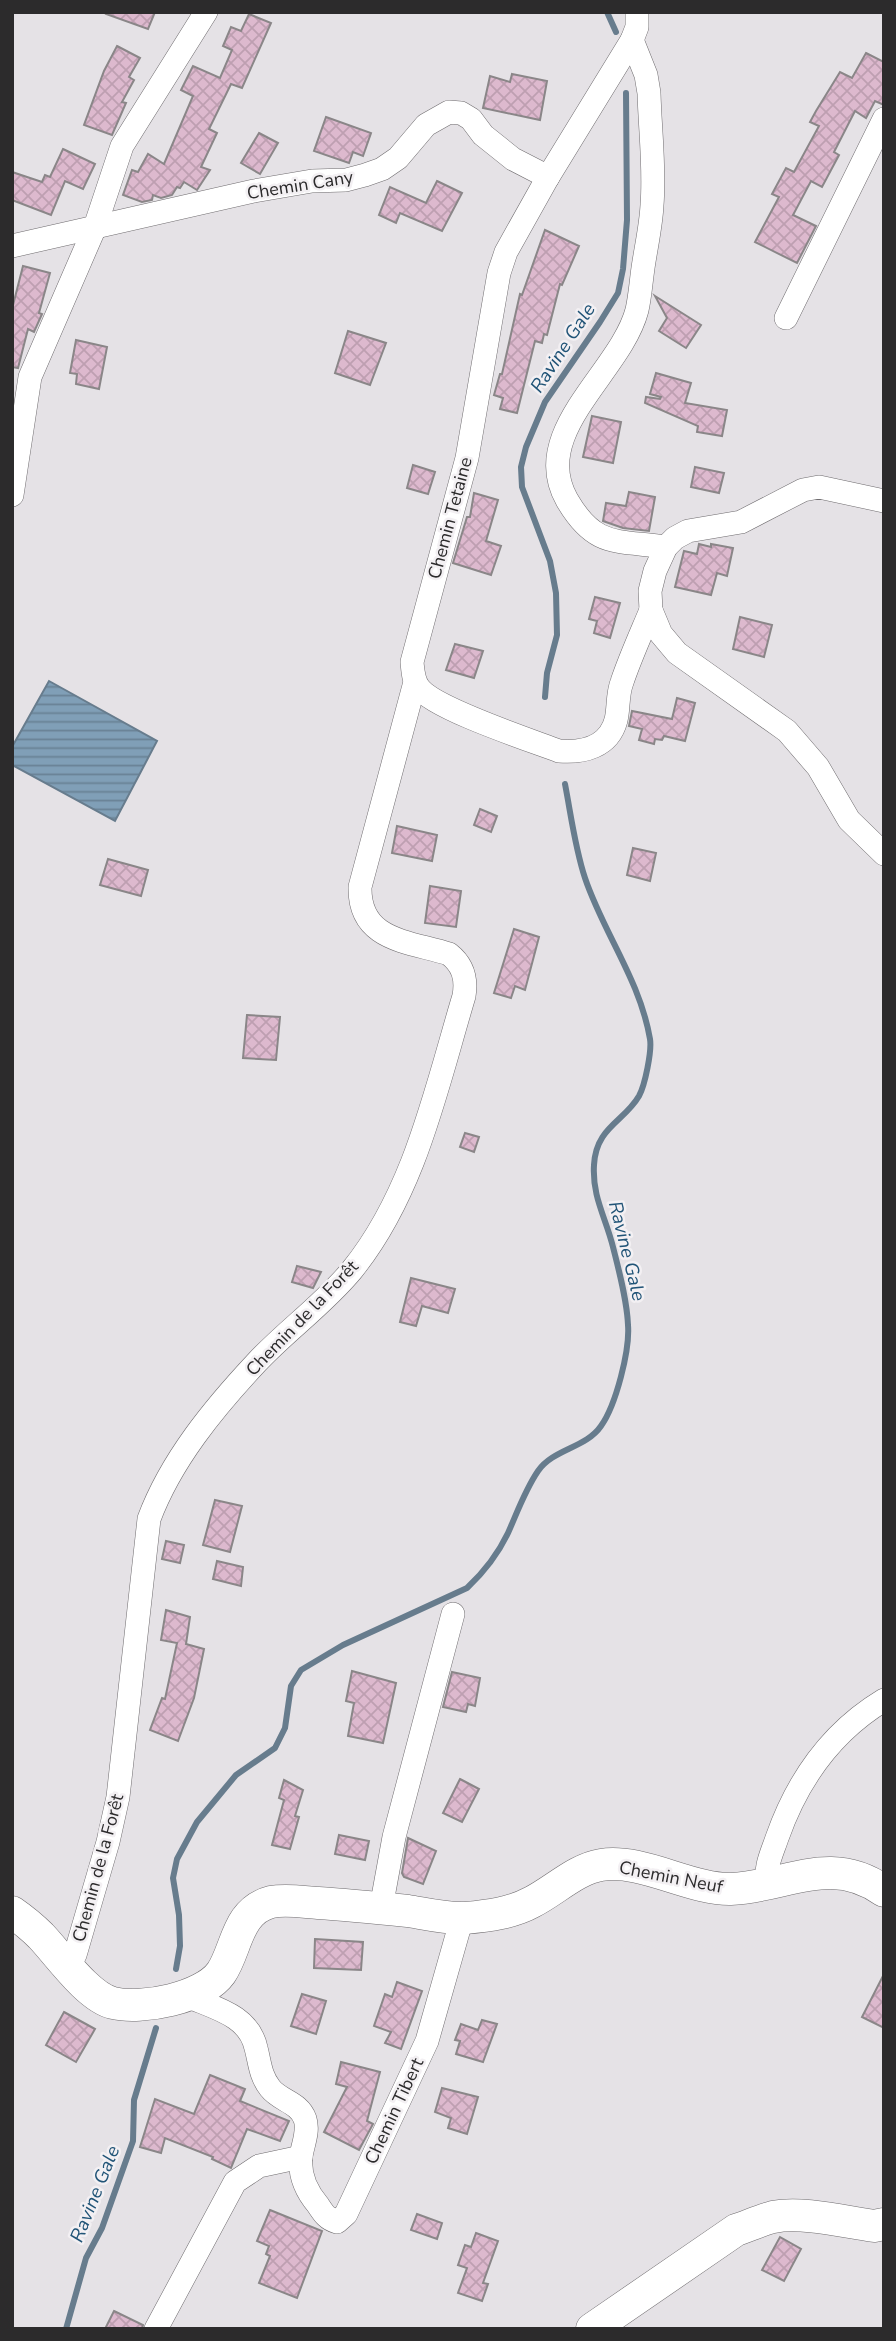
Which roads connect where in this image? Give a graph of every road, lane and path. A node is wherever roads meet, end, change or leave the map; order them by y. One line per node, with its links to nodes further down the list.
1 (206, 12): 6 (street)
2 (637, 12): 3 (street, Chemin Tetaine)
3 (632, 40): 5 (street, Chemin Tetaine); 11 (street)
4 (884, 119): 8 (street)
5 (548, 177): 6 (street, Chemin Cany); 13 (street, Chemin Tetaine)
6 (95, 227): 7 (street, Chemin Cany); 9 (street)
7 (12, 246)
8 (786, 318)
9 (12, 495)
10 (884, 501): 11 (street)
11 (666, 547): 12 (street)
12 (651, 610): 13 (street); 14 (street)
13 (415, 682): 22 (street, Chemin de la Forêt)
14 (884, 854)
15 (453, 1614): 19 (street)
16 (884, 1700): 17 (street)
17 (768, 1884): 18 (main road, Chemin Neuf); 21 (main road, Chemin Neuf)
18 (884, 1891)
19 (381, 1908): 21 (main road, Chemin Neuf); 23 (main road, Chemin Neuf)
20 (12, 1912): 22 (main road, Chemin Neuf)
21 (462, 1918): 24 (street, Chemin Tibert)
22 (65, 1962): 23 (main road, Chemin Neuf)
23 (187, 1996): 24 (street, Chemin Tibert)
24 (301, 2158): 26 (street)
25 (884, 2224): 27 (main road)
26 (156, 2329)
27 (592, 2329)

